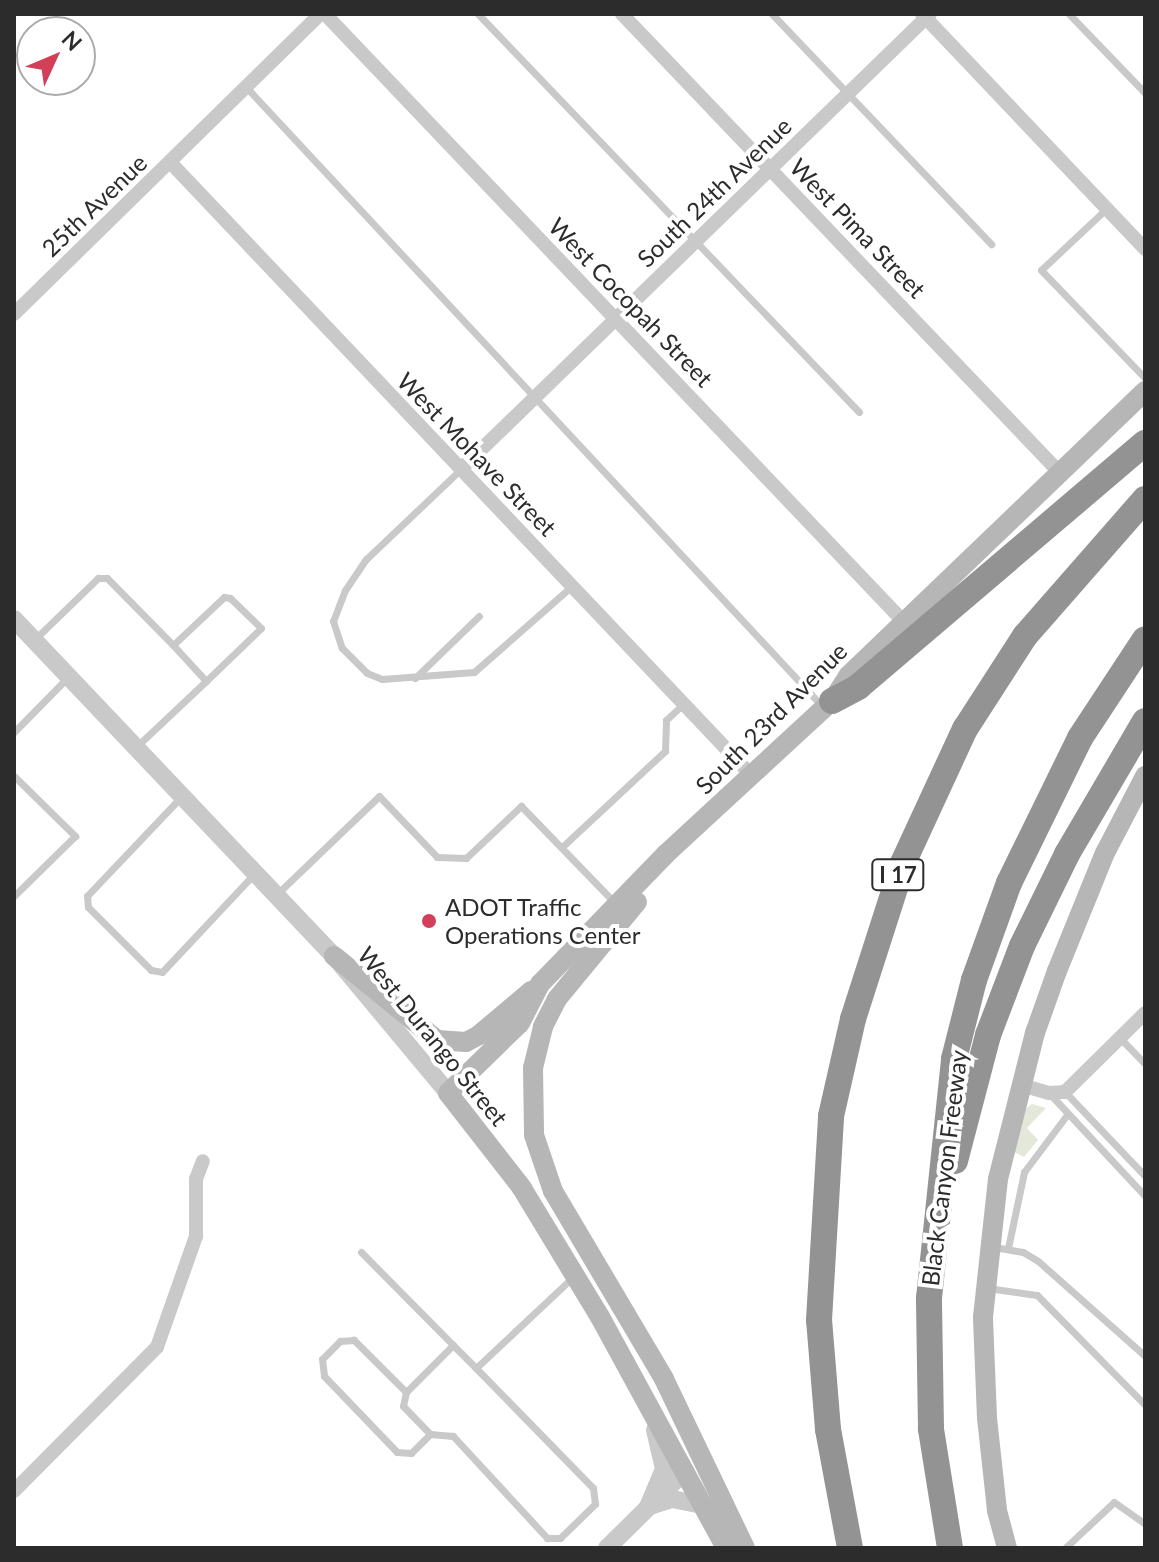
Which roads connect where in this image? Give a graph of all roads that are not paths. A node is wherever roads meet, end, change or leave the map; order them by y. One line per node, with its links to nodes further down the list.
1 (322, 14): 7 (street, 25th Avenue); 17 (street, West Cocopah Street)
2 (478, 14): 13 (lane)
3 (622, 14): 11 (street, West Pima Street)
4 (772, 14): 8 (lane)
5 (1069, 14): 9 (lane)
6 (926, 15): 8 (street, South 24th Avenue); 12 (street)
7 (246, 87): 10 (street, 25th Avenue); 20 (lane)
8 (848, 93): 11 (street, South 24th Avenue); 14 (lane)
9 (1145, 93)
10 (170, 162): 16 (street, 25th Avenue); 23 (street, West Mohave Street)
11 (770, 168): 13 (street, South 24th Avenue); 24 (street, West Pima Street)
12 (1106, 209): 15 (street); 18 (lane)
13 (693, 243): 17 (street, South 24th Avenue); 21 (lane)
14 (991, 244)
15 (1145, 249)
16 (14, 314)
17 (616, 318): 20 (street, South 24th Avenue); 29 (street, West Cocopah Street)
18 (1145, 378)
19 (1145, 391): 24 (main road, South 23rd Avenue)
20 (536, 394): 23 (street, South 24th Avenue); 37 (lane)
21 (859, 412)
22 (1145, 443): 37 (highway)
23 (461, 469): 26 (street, West Mohave Street); 34 (lane)
24 (1060, 473): 29 (main road, South 23rd Avenue)
25 (1145, 499): 85 (highway, I 17)
26 (572, 586): 34 (lane); 36 (street, West Mohave Street)
27 (479, 616): 34 (lane)
28 (14, 619): 31 (street, West Durango Street)
29 (904, 622): 37 (main road, South 23rd Avenue)
30 (1145, 639): 69 (highway, Black Canyon Freeway)
31 (34, 640): 32 (lane); 33 (street, West Durango Street)
32 (173, 645): 35 (lane); 35 (lane)
33 (69, 677): 39 (lane); 40 (street, West Durango Street)
34 (413, 679)
35 (206, 681): 40 (lane)
36 (684, 703): 42 (street, West Mohave Street); 46 (lane)
37 (828, 704): 42 (main road, South 23rd Avenue)
38 (1145, 721): 69 (highway)
39 (14, 732)
40 (135, 748): 44 (street, West Durango Street)
41 (14, 776): 49 (lane)
42 (752, 776): 45 (main road, South 23rd Avenue)
43 (1145, 776): 56 (main road)
44 (182, 797): 47 (street, West Durango Street); 47 (lane)
45 (691, 837): 50 (main road, South 23rd Avenue); 84 (main road)
46 (562, 847): 48 (lane); 50 (lane)
47 (255, 873): 48 (street, West Durango Street)
48 (276, 895): 51 (street, West Durango Street)
49 (14, 896)
50 (617, 905): 52 (main road, South 23rd Avenue)
51 (334, 956): 52 (main road); 58 (street, West Durango Street)
52 (540, 984): 58 (main road, South 23rd Avenue)
53 (1145, 1013): 54 (street)
54 (1120, 1038): 55 (lane); 57 (street)
55 (1145, 1064)
56 (1021, 1085): 59 (street); 63 (main road)
57 (1065, 1092): 59 (street); 62 (lane)
58 (448, 1093): 67 (main road, West Durango Street)
59 (1049, 1093): 60 (lane)
60 (1066, 1116): 63 (lane); 64 (lane)
61 (203, 1161): 78 (street)
62 (1145, 1176)
63 (1007, 1190): 65 (main road)
64 (1145, 1196)
65 (998, 1247): 68 (main road); 71 (lane)
66 (361, 1252): 70 (lane)
67 (575, 1276): 72 (lane); 74 (main road, West Durango Street)
68 (985, 1288): 75 (lane); 87 (main road)
69 (929, 1298): 86 (highway, Black Canyon Freeway)
70 (453, 1345): 72 (lane); 73 (lane)
71 (1145, 1356)
72 (476, 1368): 76 (lane)
73 (406, 1392): 76 (lane); 76 (lane)
74 (645, 1402): 77 (main road, West Durango Street); 80 (street)
75 (1145, 1405)
76 (430, 1434)
77 (685, 1471): 79 (main road, West Durango Street); 80 (street)
78 (14, 1491)
79 (704, 1505): 80 (street); 83 (main road, West Durango Street)
80 (648, 1507): 82 (street)
81 (1145, 1524): 88 (lane)
82 (607, 1548)
83 (726, 1548)
84 (745, 1548)
85 (850, 1548)
86 (950, 1548)
87 (1007, 1548)
88 (1065, 1548)

